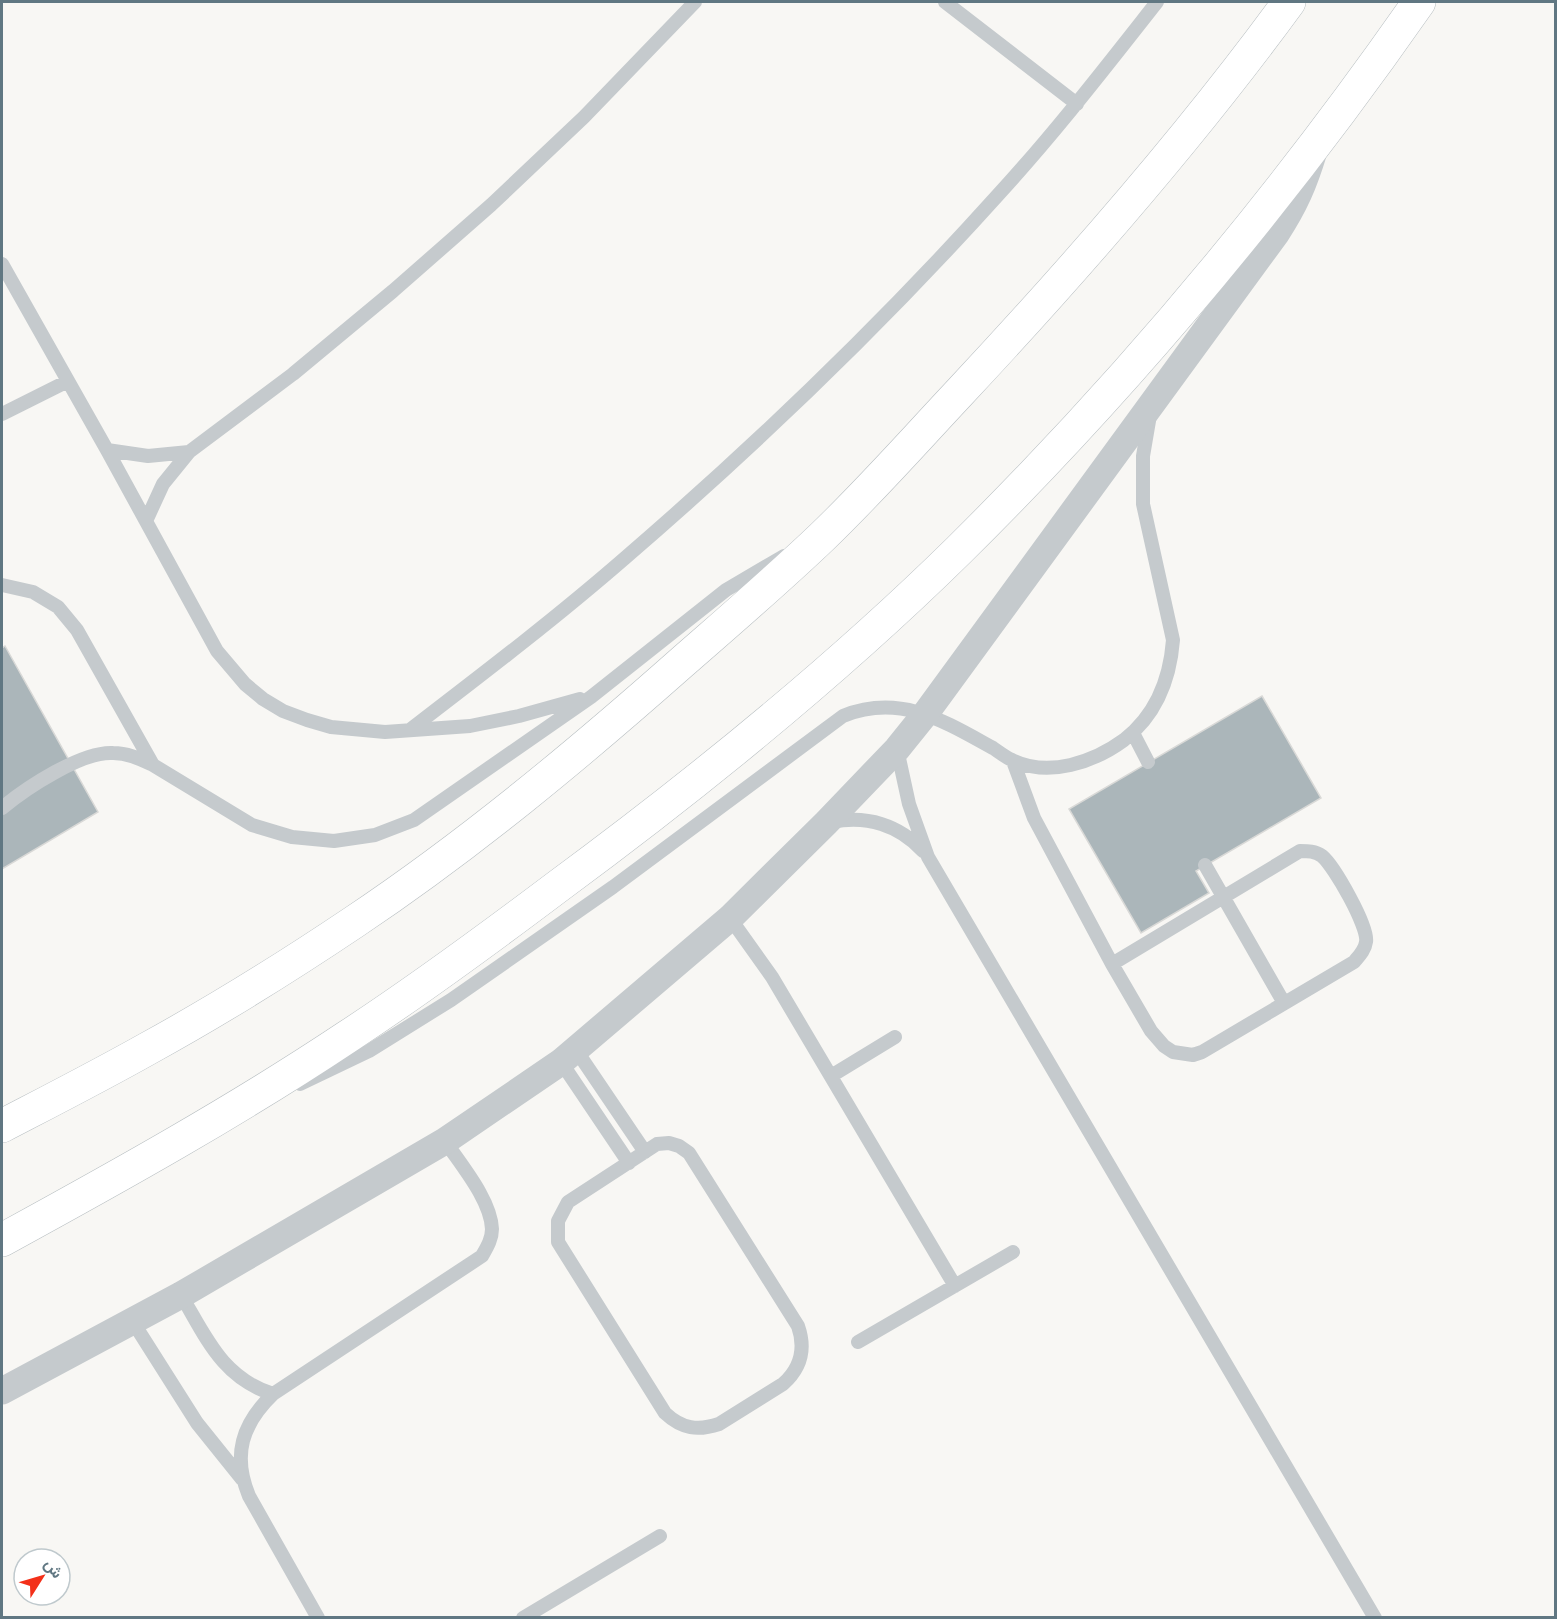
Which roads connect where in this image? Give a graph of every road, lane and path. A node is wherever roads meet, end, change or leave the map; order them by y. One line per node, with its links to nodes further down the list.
1 (695, 2): 13 (lane)
2 (945, 2): 6 (lane)
3 (1157, 2): 6 (lane)
4 (1289, 2): 15 (street)
5 (1419, 2): 7 (street)
6 (1077, 104): 19 (lane)
7 (1317, 143): 10 (street); 36 (street)
8 (2, 264): 9 (lane)
9 (68, 381): 11 (lane); 12 (lane)
10 (1151, 405): 18 (street); 20 (lane)
11 (2, 414)
12 (107, 450): 13 (lane); 14 (lane)
13 (189, 452): 14 (lane)
14 (146, 521): 19 (lane)
15 (823, 536): 17 (lane); 37 (street)
16 (2, 585): 24 (lane)
17 (591, 696): 19 (lane); 24 (lane)
18 (926, 713): 21 (street); 22 (lane); 36 (lane)
19 (411, 729)
20 (1132, 734): 22 (lane); 23 (lane)
21 (897, 749): 26 (street); 27 (lane)
22 (1013, 761): 31 (lane)
23 (1148, 762)
24 (153, 765): 25 (lane)
25 (2, 808)
26 (826, 823): 27 (lane); 30 (street)
27 (928, 857): 53 (lane)
28 (1205, 865): 29 (lane)
29 (1222, 897): 31 (lane); 32 (lane); 32 (lane)
30 (730, 918): 34 (street); 35 (lane)
31 (1112, 964): 32 (lane)
32 (1284, 1004)
33 (895, 1037): 35 (lane)
34 (568, 1056): 38 (street); 39 (lane); 40 (lane)
35 (831, 1076): 43 (lane)
36 (231, 1111): 41 (street)
37 (2, 1126)
38 (445, 1141): 44 (street); 48 (lane)
39 (645, 1152): 40 (lane); 40 (lane)
40 (629, 1163)
41 (2, 1240)
42 (1013, 1252): 43 (lane)
43 (955, 1286): 46 (lane)
44 (181, 1295): 45 (street); 48 (lane)
45 (133, 1322): 47 (street); 49 (lane)
46 (858, 1342)
47 (2, 1391)
48 (273, 1394): 49 (lane)
49 (242, 1479): 51 (lane)
50 (660, 1536): 52 (lane)
51 (318, 1617)
52 (523, 1617)
53 (1375, 1617)

